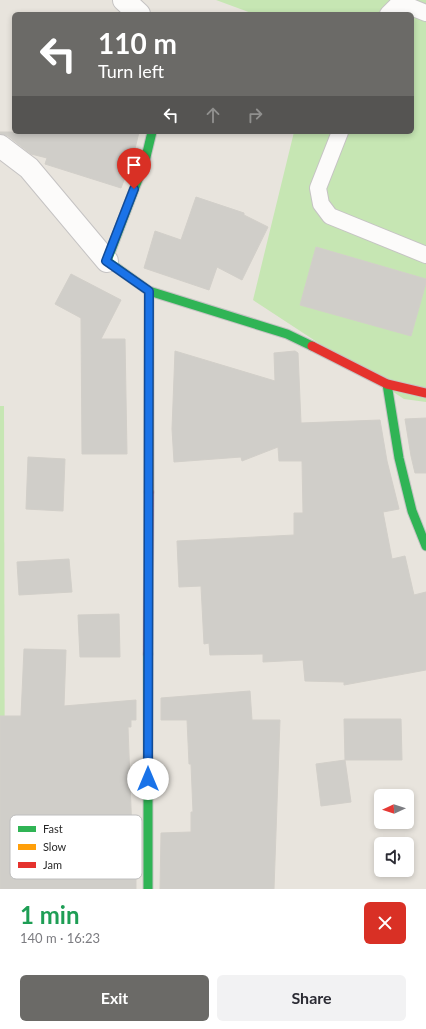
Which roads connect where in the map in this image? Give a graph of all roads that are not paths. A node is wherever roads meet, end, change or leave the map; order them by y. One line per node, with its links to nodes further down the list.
1 (124, 0): 2 (street)
2 (137, 12)
3 (390, 12): 4 (lane)
4 (426, 13)
5 (152, 134): 9 (street)
6 (339, 134): 8 (lane)
7 (0, 146): 9 (street)
8 (426, 255)
9 (106, 261): 10 (street)
10 (149, 291): 11 (street); 14 (street)
11 (387, 384): 12 (street); 13 (street)
12 (426, 393)
13 (426, 546)
14 (148, 889)

